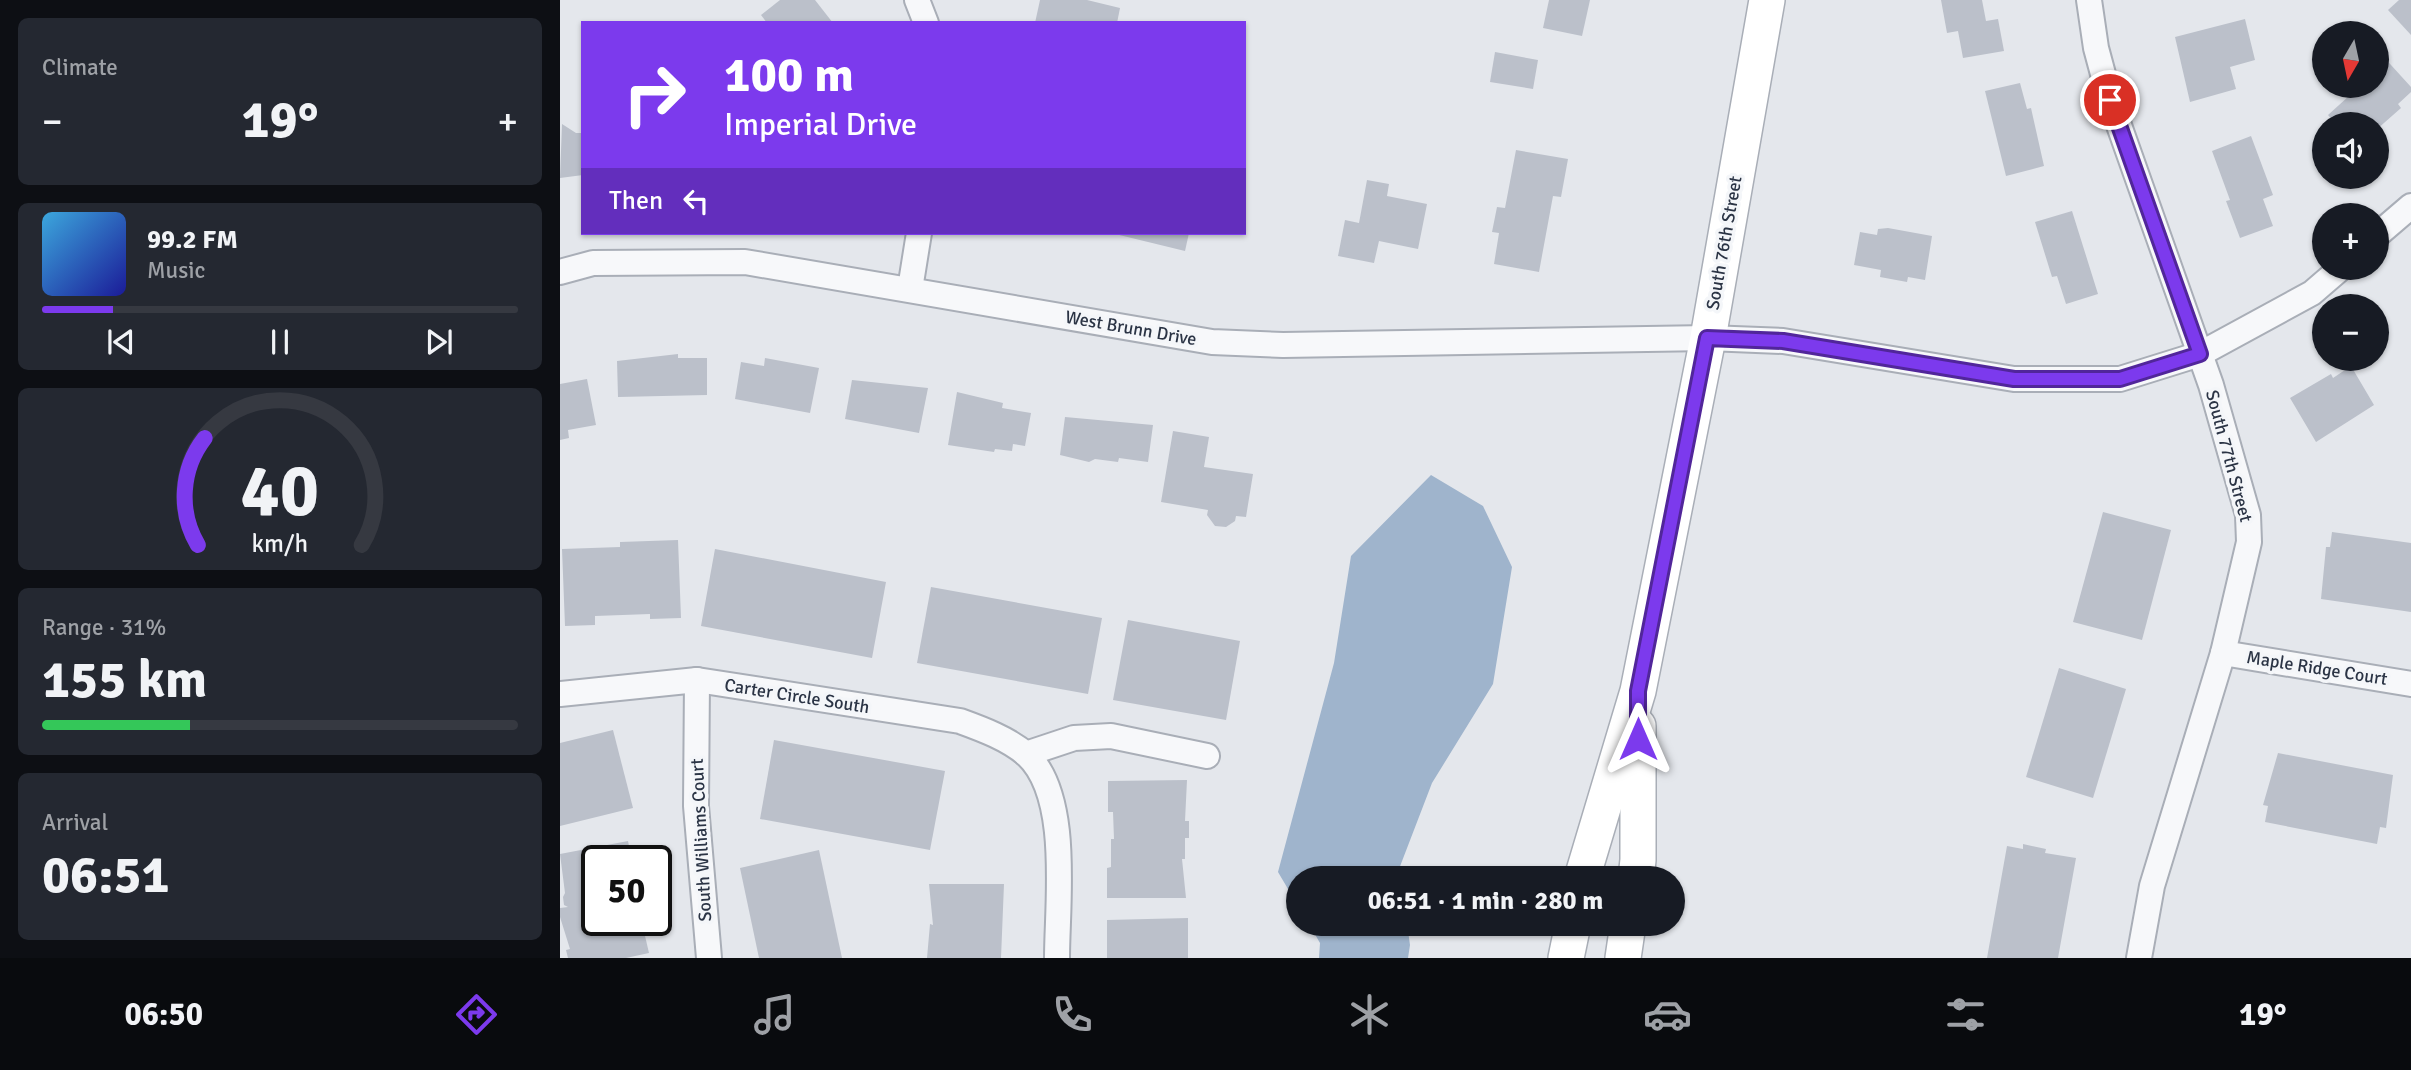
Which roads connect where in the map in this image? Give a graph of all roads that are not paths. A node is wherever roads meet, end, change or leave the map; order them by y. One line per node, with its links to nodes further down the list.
1 (917, 0): 4 (street)
2 (1767, 0): 11 (main road, South 76th Street)
3 (2089, 0): 12 (street, South 77th Street)
4 (925, 21)
5 (2411, 206): 6 (street)
6 (2389, 225)
7 (919, 235): 10 (street)
8 (560, 272): 10 (street, West Brunn Drive)
9 (2327, 280): 12 (street, West Brunn Drive)
10 (910, 289): 11 (street, West Brunn Drive)
11 (1707, 338): 12 (street, West Brunn Drive); 16 (main road, South 76th Street)
12 (2200, 354): 13 (street, South 77th Street)
13 (2223, 653): 15 (street, Maple Ridge Court); 28 (street, South 77th Street)
14 (697, 680): 17 (street, Carter Circle South); 18 (street, Carter Circle South); 24 (street, South Williams Court)
15 (2411, 684)
16 (1638, 691): 20 (main road, South 76th Street); 21 (main road, South 76th Street)
17 (560, 694)
18 (1026, 754): 19 (street); 25 (street)
19 (1207, 756)
20 (1586, 866)
21 (1638, 866)
22 (1571, 936): 26 (main road)
23 (1626, 936): 27 (main road)
24 (709, 958)
25 (1057, 958)
26 (1566, 958)
27 (1623, 958)
28 (2139, 958)

